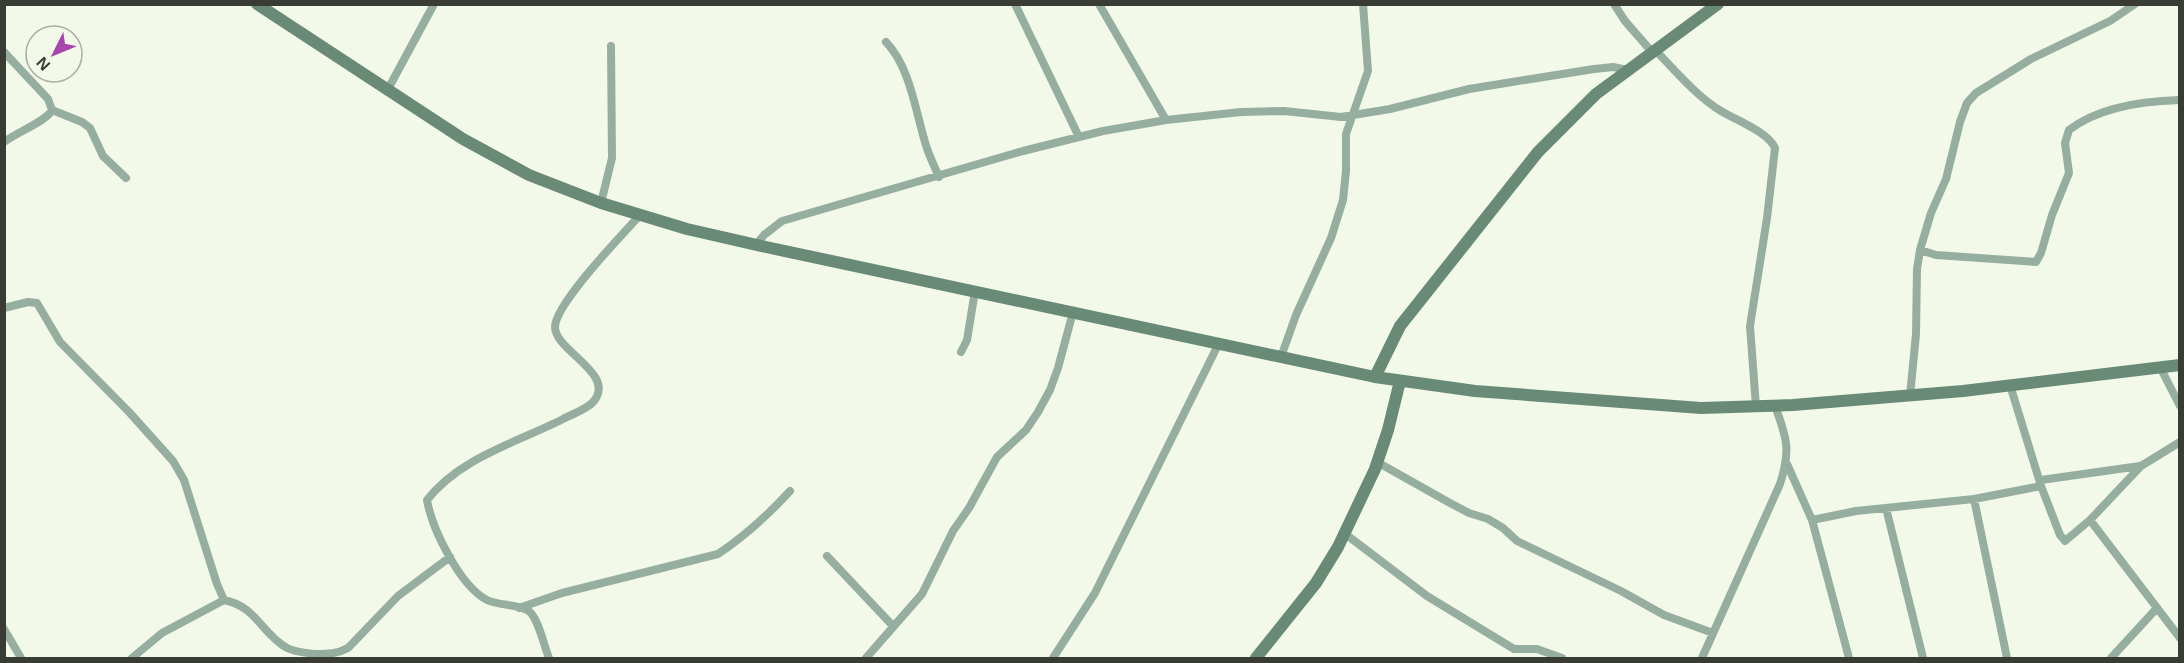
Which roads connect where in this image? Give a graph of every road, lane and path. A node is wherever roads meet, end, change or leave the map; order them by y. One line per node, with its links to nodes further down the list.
1 (257, 4): 14 (main road)
2 (434, 4): 14 (street)
3 (1016, 4): 19 (street)
4 (1099, 4): 18 (street)
5 (1363, 4): 17 (street)
6 (1614, 4): 11 (street)
7 (1718, 4): 11 (main road)
8 (2135, 4): 26 (street)
9 (886, 42): 21 (street)
10 (611, 46): 23 (street)
11 (1654, 51): 13 (main road); 39 (street)
12 (4, 52): 16 (street)
13 (1627, 70): 17 (street); 35 (main road)
14 (387, 91): 23 (main road)
15 (2180, 100): 26 (street)
16 (52, 110): 20 (street); 22 (street)
17 (1352, 116): 18 (street); 32 (street)
18 (1166, 120): 19 (street)
19 (1079, 137): 21 (street)
20 (4, 142)
21 (939, 177): 25 (street)
22 (126, 178)
23 (601, 203): 24 (main road)
24 (640, 215): 25 (main road); 54 (street)
25 (756, 245): 27 (main road)
26 (1920, 249): 38 (street)
27 (975, 291): 29 (main road); 31 (street)
28 (4, 308): 55 (street)
29 (1073, 312): 30 (main road); 58 (street)
30 (1219, 343): 32 (main road); 66 (street)
31 (961, 352)
32 (1281, 357): 35 (main road)
33 (2180, 365): 34 (main road)
34 (2160, 367): 37 (main road); 41 (street)
35 (1375, 377): 36 (main road)
36 (1400, 381): 39 (main road); 43 (main road)
37 (2010, 386): 38 (main road); 46 (street)
38 (1910, 396): 40 (main road)
39 (1756, 406): 40 (main road)
40 (1775, 406): 44 (street)
41 (2180, 406)
42 (2180, 442): 45 (street)
43 (1377, 462): 52 (main road); 60 (street)
44 (1787, 464): 50 (street); 60 (street)
45 (2141, 466): 46 (street); 51 (street)
46 (2041, 483): 48 (street); 51 (street)
47 (790, 491): 56 (street)
48 (1974, 499): 49 (street); 72 (street)
49 (1886, 507): 50 (street); 71 (street)
50 (1812, 520): 70 (street)
51 (2090, 520): 57 (street)
52 (1344, 533): 67 (main road); 68 (street)
53 (827, 555): 58 (street)
54 (450, 557): 55 (street); 56 (street)
55 (224, 600): 63 (street)
56 (519, 608): 64 (street)
57 (2157, 608): 61 (street); 73 (street)
58 (893, 626): 65 (street)
59 (4, 629): 62 (street)
60 (1713, 633): 69 (street)
61 (2180, 638)
62 (21, 658)
63 (132, 658)
64 (549, 658)
65 (866, 658)
66 (1053, 658)
67 (1256, 658)
68 (1562, 658)
69 (1702, 658)
70 (1849, 658)
71 (1923, 658)
72 (2007, 658)
73 (2111, 658)

